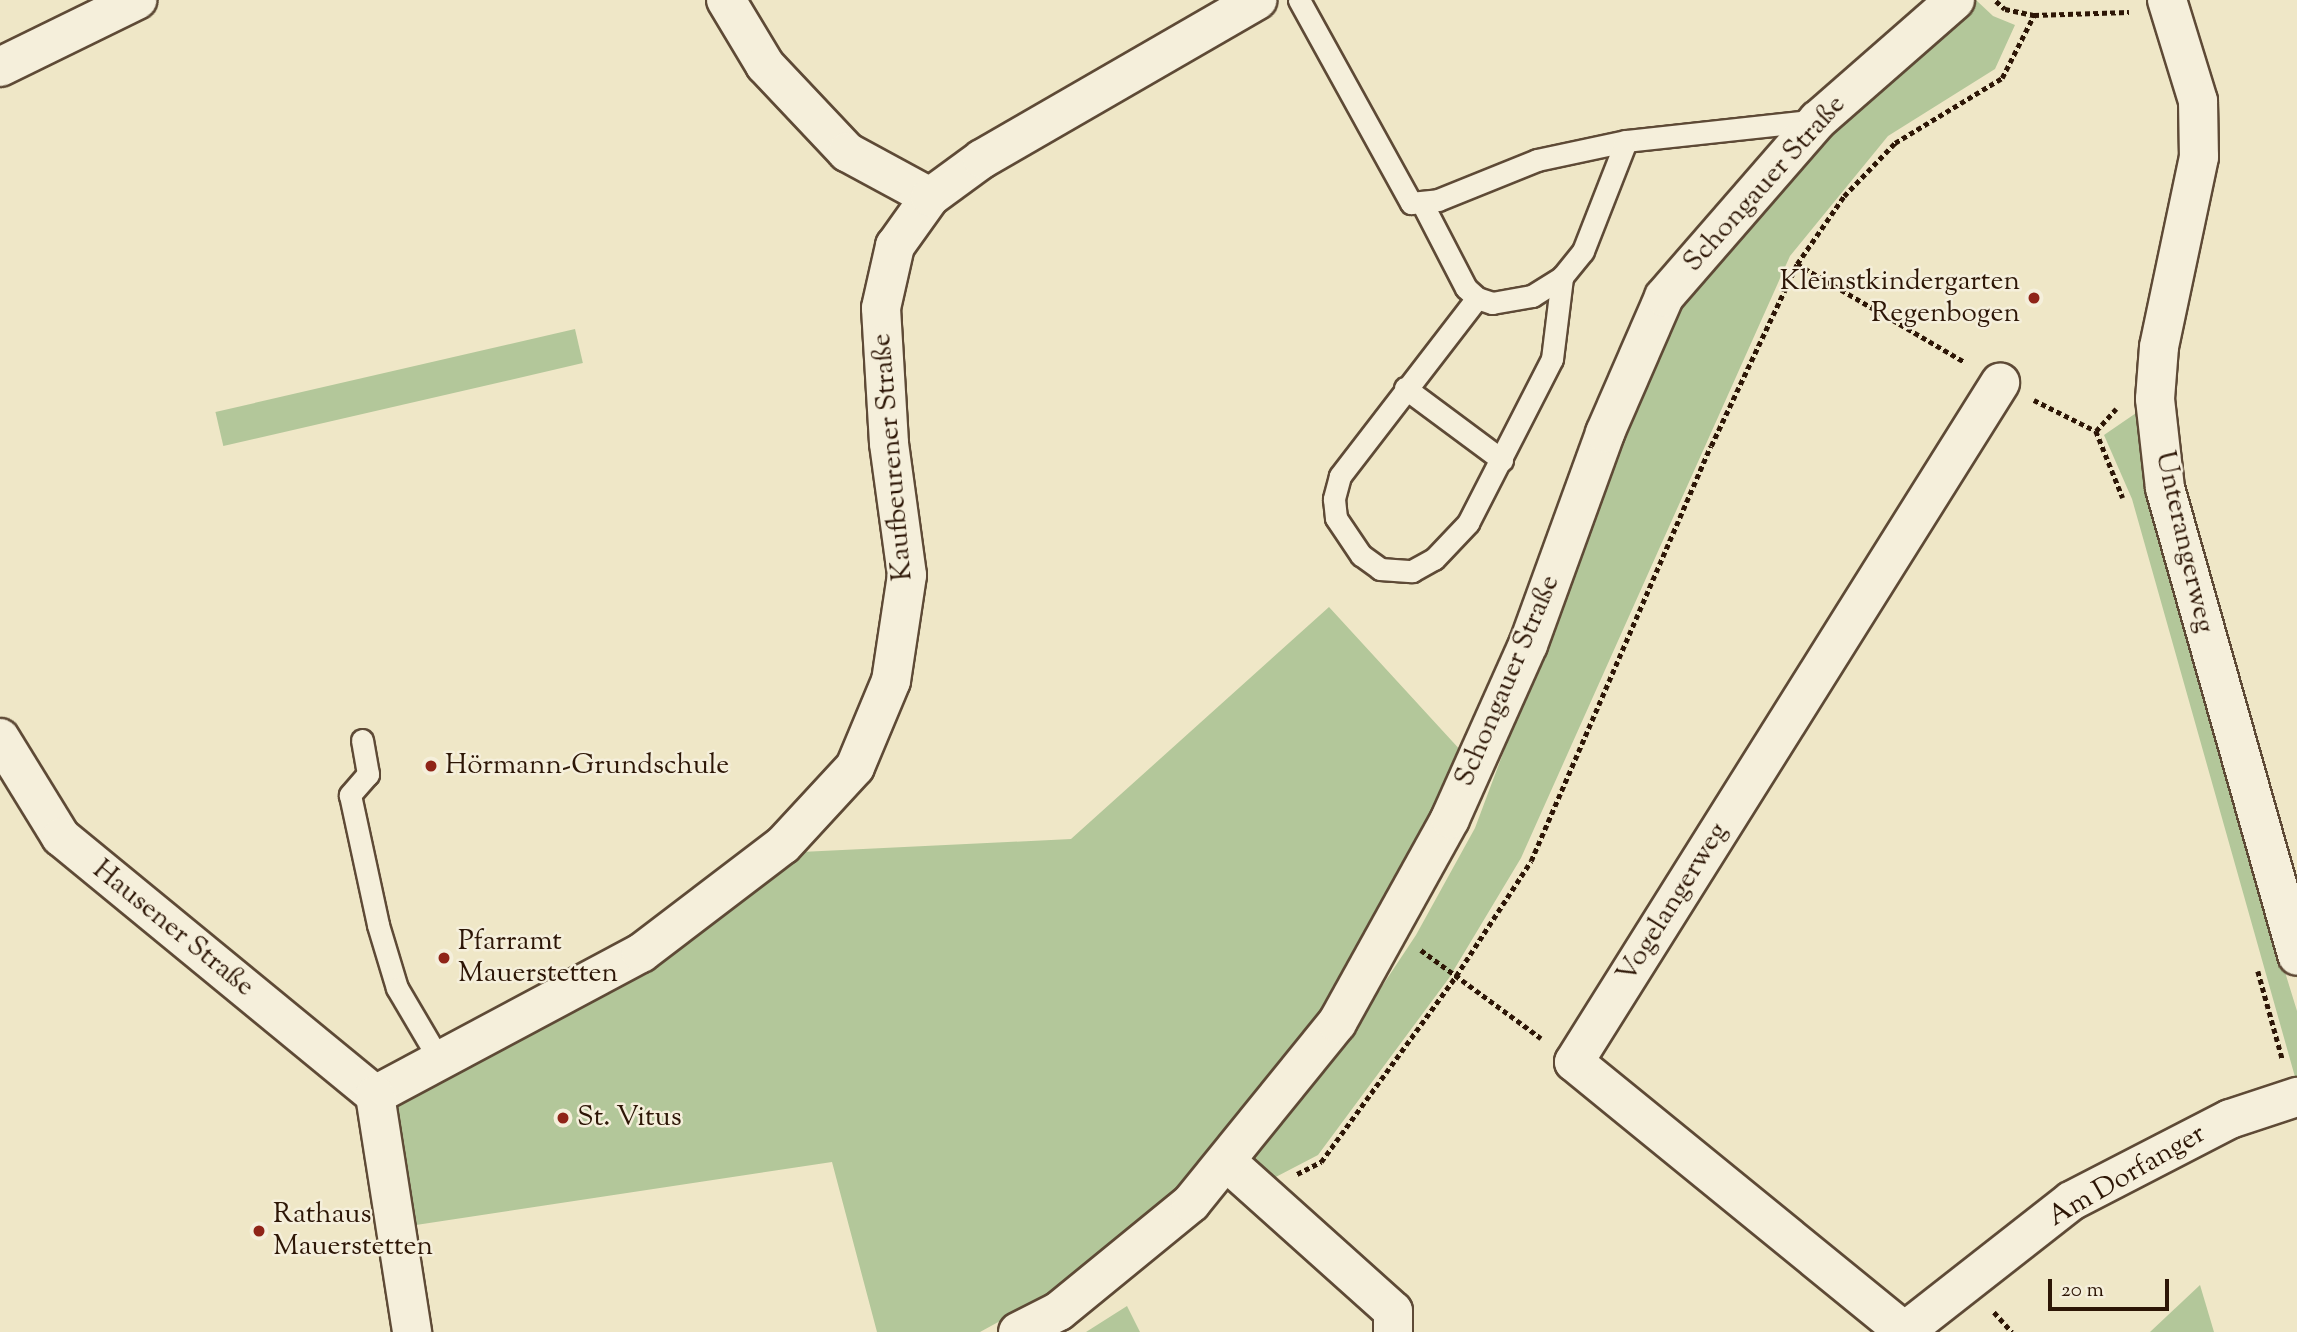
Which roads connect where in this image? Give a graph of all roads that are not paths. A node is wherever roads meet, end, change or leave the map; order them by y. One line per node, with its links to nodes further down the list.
1 (137, 0): 7 (street)
2 (726, 0): 10 (street)
3 (1257, 0): 10 (street, Kaufbeurener Straße)
4 (1299, 0): 11 (lane)
5 (1955, 0): 8 (street, Schongauer Straße)
6 (2152, 4): 19 (street, Unterangerweg)
7 (0, 67)
8 (1818, 120): 9 (lane); 23 (street, Schongauer Straße)
9 (1626, 141): 11 (lane); 12 (lane)
10 (930, 197): 20 (street, Kaufbeurener Straße)
11 (1423, 205): 13 (lane)
12 (1562, 277): 13 (lane); 16 (lane)
13 (1477, 298): 15 (lane)
14 (2000, 383): 27 (street, Vogelangerweg)
15 (1405, 388): 16 (lane); 16 (lane)
16 (1502, 460)
17 (0, 738): 21 (street, Hausener Straße)
18 (362, 740): 20 (lane)
19 (2297, 956)
20 (440, 1061): 21 (street, Kaufbeurener Straße)
21 (375, 1095): 24 (street)
22 (2295, 1098): 27 (street, Am Dorfanger)
23 (1227, 1162): 25 (street, Schongauer Straße); 26 (street)
24 (412, 1332)
25 (1018, 1332)
26 (1392, 1332)
27 (1905, 1332)

